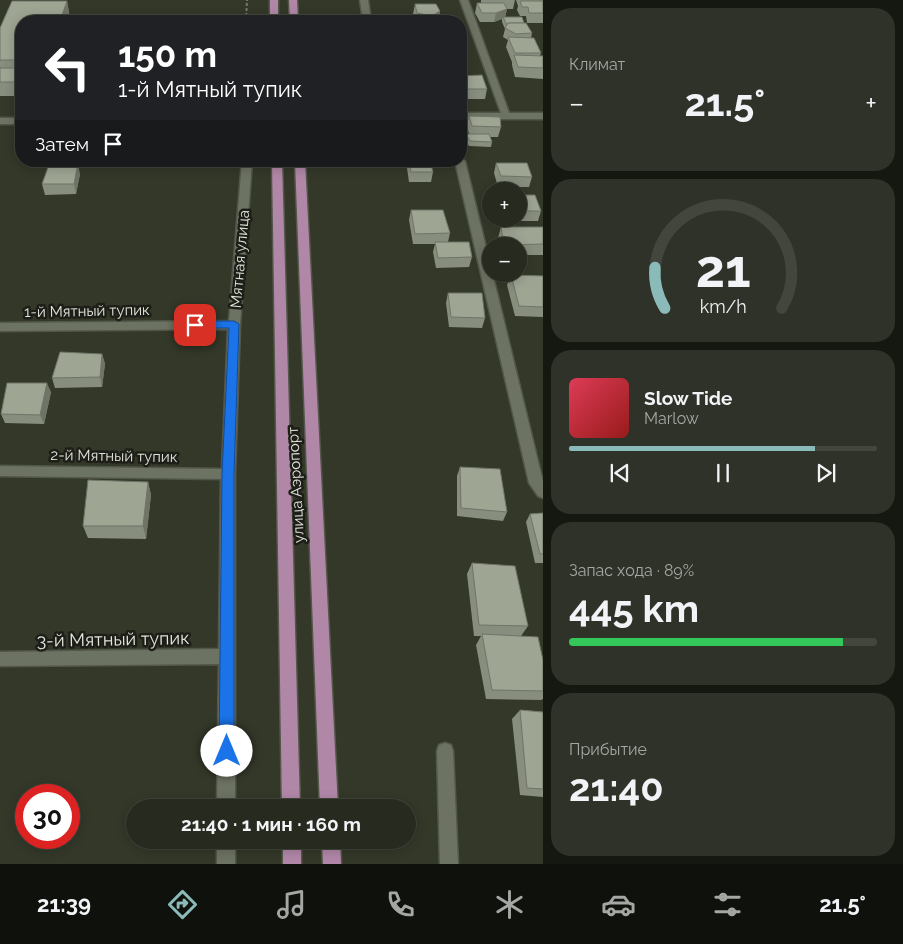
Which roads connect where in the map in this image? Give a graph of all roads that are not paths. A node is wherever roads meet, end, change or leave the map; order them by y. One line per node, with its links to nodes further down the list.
1 (274, 0): 5 (main road)
2 (293, 0): 6 (main road)
3 (364, 0): 7 (street)
4 (464, 0): 9 (street)
5 (274, 15)
6 (294, 15)
7 (366, 15)
8 (467, 116): 9 (street)
9 (506, 116): 10 (street)
10 (543, 116)
11 (0, 121): 12 (street)
12 (15, 121)
13 (247, 167): 17 (street, Мятная улица)
14 (277, 167): 26 (main road, улица Аэропорт)
15 (300, 167): 27 (main road, улица Аэропорт)
16 (461, 167): 21 (street)
17 (234, 324): 18 (street, 1-й Мятный тупик); 20 (street, Мятная улица)
18 (0, 327)
19 (0, 471): 20 (street, 2-й Мятный тупик)
20 (228, 474): 22 (street, Мятная улица)
21 (543, 492)
22 (228, 656): 23 (street, 3-й Мятный тупик); 25 (street, Мятная улица)
23 (0, 660)
24 (445, 751): 34 (street)
25 (226, 799)
26 (291, 799)
27 (329, 799)
28 (226, 849): 31 (street)
29 (292, 849): 32 (main road)
30 (331, 849): 33 (main road)
31 (226, 864)
32 (292, 864)
33 (332, 864)
34 (449, 864)

